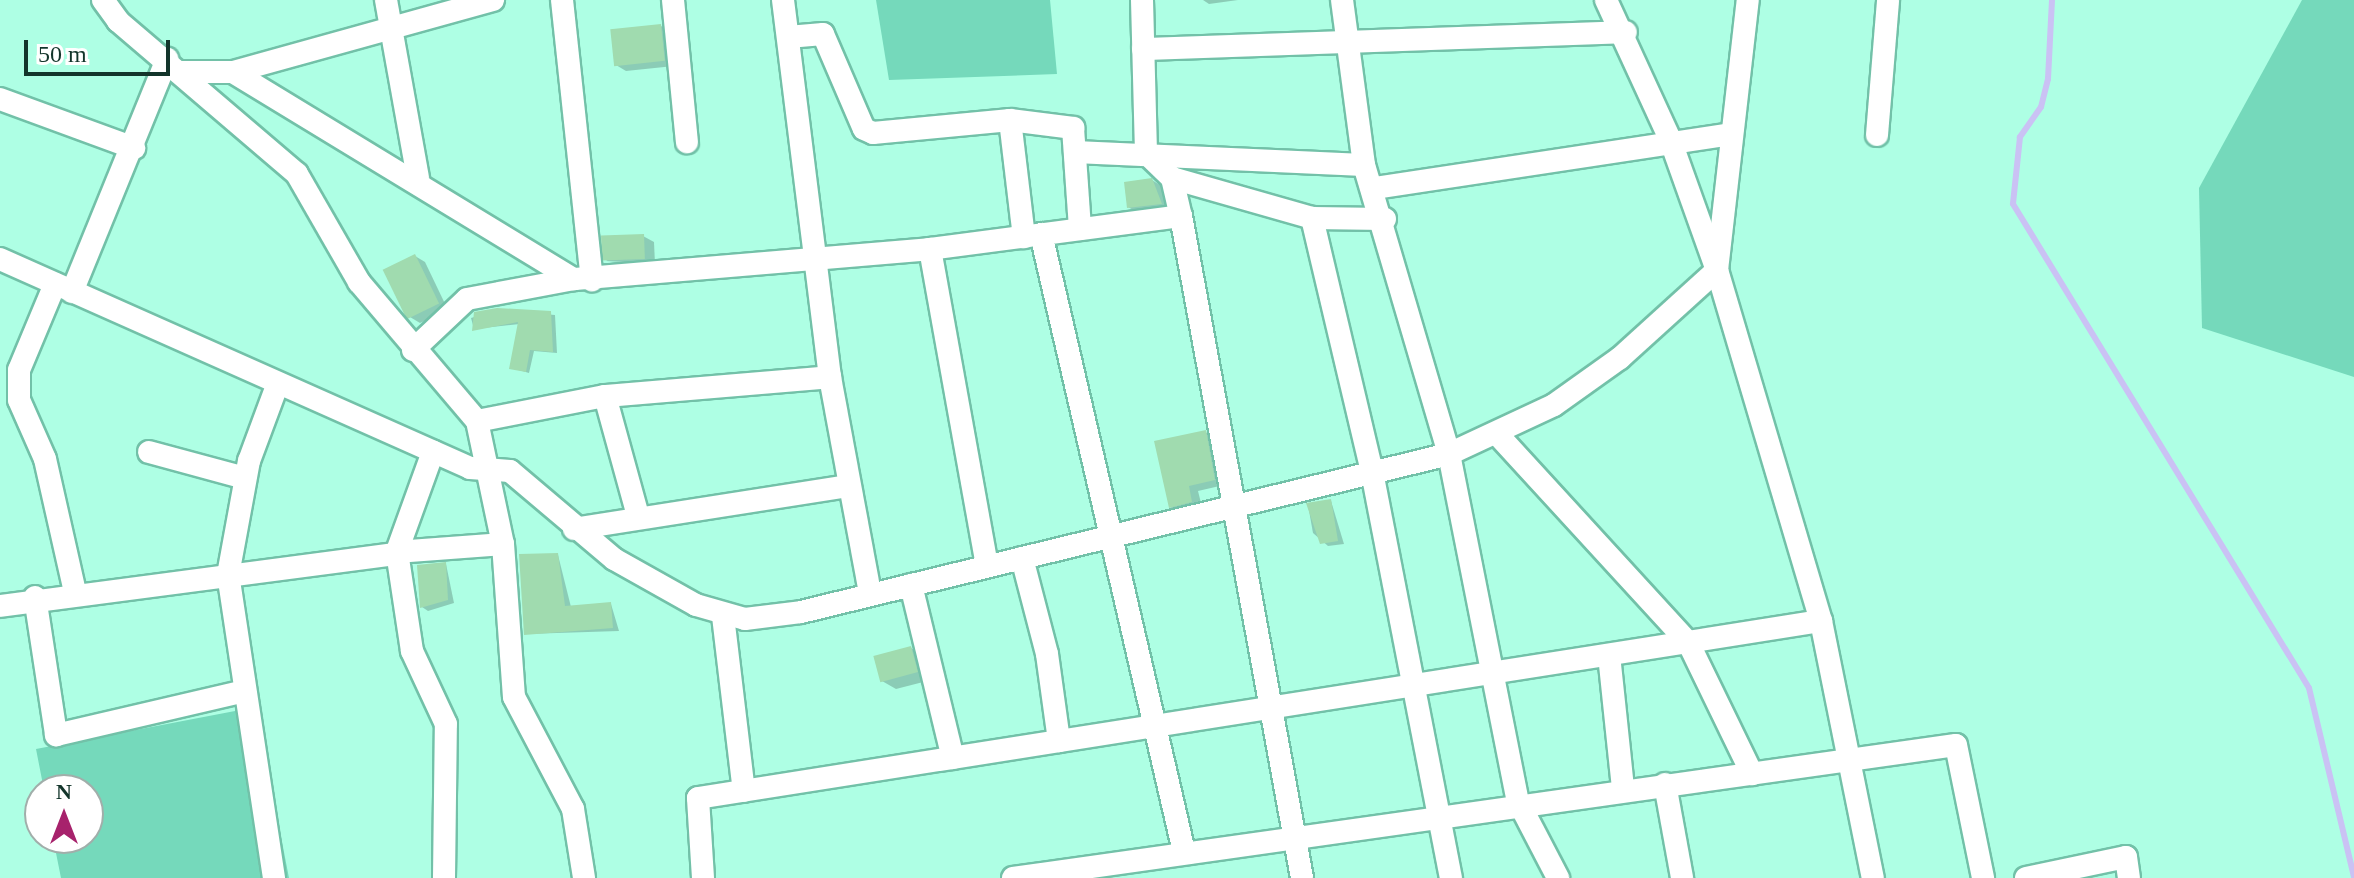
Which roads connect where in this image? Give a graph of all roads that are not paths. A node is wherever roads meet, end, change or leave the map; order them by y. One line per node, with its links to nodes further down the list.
1 (386, 0): 12 (street)
2 (493, 0): 12 (street)
3 (562, 0): 41 (street)
4 (673, 0): 24 (street)
5 (783, 0): 14 (street)
6 (1142, 0): 16 (street)
7 (1342, 0): 15 (street)
8 (1606, 0): 13 (street)
9 (1748, 0): 21 (street)
10 (1888, 0): 22 (street)
11 (113, 5): 17 (street)
12 (391, 28): 18 (street); 29 (street)
13 (1626, 32): 15 (street); 23 (street)
14 (788, 37): 20 (street); 39 (street)
15 (1348, 45): 16 (street); 28 (street)
16 (1143, 49): 27 (street)
17 (174, 66): 18 (street); 25 (street); 43 (street)
18 (233, 72): 29 (street)
19 (0, 99): 25 (street)
20 (1010, 120): 26 (street); 36 (street)
21 (1730, 134): 23 (street); 40 (street)
22 (1877, 135)
23 (1670, 139): 31 (street); 40 (street)
24 (687, 142)
25 (134, 148): 42 (street)
26 (1075, 152): 27 (street); 35 (street)
27 (1146, 153): 28 (street); 30 (street)
28 (1364, 165): 31 (street)
29 (418, 178): 41 (street)
30 (1172, 178): 32 (street); 33 (street)
31 (1375, 188): 34 (street)
32 (1181, 216): 35 (street); 58 (street)
33 (1312, 218): 34 (street); 55 (street)
34 (1385, 219): 53 (street)
35 (1080, 229): 36 (street)
36 (1032, 235): 37 (street); 61 (street)
37 (930, 249): 39 (street); 65 (street)
38 (0, 259): 42 (street)
39 (818, 260): 41 (street); 44 (street)
40 (1717, 270): 50 (street); 73 (street)
41 (583, 280): 43 (street)
42 (64, 288): 45 (street); 46 (street)
43 (413, 350): 49 (street)
44 (830, 377): 47 (street); 57 (street)
45 (278, 383): 52 (street); 56 (street)
46 (12, 388): 48 (street); 68 (street)
47 (605, 396): 49 (street); 59 (street)
48 (0, 416)
49 (477, 421): 54 (street)
50 (1498, 435): 53 (street); 74 (street)
51 (149, 452): 56 (street)
52 (433, 452): 54 (street); 63 (street)
53 (1449, 454): 55 (street); 76 (street)
54 (487, 470): 60 (street); 62 (street)
55 (1372, 472): 58 (street); 77 (street)
56 (245, 478): 66 (street)
57 (848, 486): 59 (street); 69 (street)
58 (1233, 506): 61 (street); 79 (street)
59 (638, 516): 60 (street)
60 (574, 529): 72 (street)
61 (1111, 536): 64 (street); 80 (street)
62 (503, 544): 63 (street); 94 (street)
63 (397, 552): 66 (street); 93 (street)
64 (1022, 558): 65 (street); 81 (street)
65 (987, 566): 67 (street)
66 (228, 575): 68 (street); 78 (street)
67 (911, 585): 69 (street); 82 (street)
68 (75, 592): 70 (street)
69 (870, 593): 72 (street)
70 (35, 597): 71 (street); 78 (street)
71 (0, 606)
72 (723, 616): 87 (street)
73 (1821, 621): 74 (street); 83 (street)
74 (1688, 642): 75 (street); 84 (street)
75 (1609, 655): 76 (street); 86 (street)
76 (1493, 673): 77 (street); 88 (street)
77 (1414, 686): 79 (street); 89 (street)
78 (245, 691): 92 (street)
79 (1269, 708): 80 (street); 90 (street)
80 (1155, 727): 81 (street); 91 (street)
81 (1059, 741): 82 (street)
82 (953, 758): 87 (street)
83 (1850, 762): 84 (street); 101 (street); 102 (street)
84 (1752, 774): 85 (street)
85 (1665, 784): 86 (street); 100 (street)
86 (1623, 789): 88 (street)
87 (744, 791): 95 (street)
88 (1518, 801): 89 (street); 99 (street)
89 (1439, 814): 90 (street); 98 (street)
90 (1291, 836): 91 (street); 97 (street)
91 (1184, 852): 96 (street)
92 (274, 878)
93 (444, 878)
94 (584, 878)
95 (703, 878)
96 (1013, 878)
97 (1302, 878)
98 (1451, 878)
99 (1558, 878)
100 (1682, 878)
101 (1873, 878)
102 (1983, 878)
103 (2026, 878): 104 (street)
104 (2129, 878)

